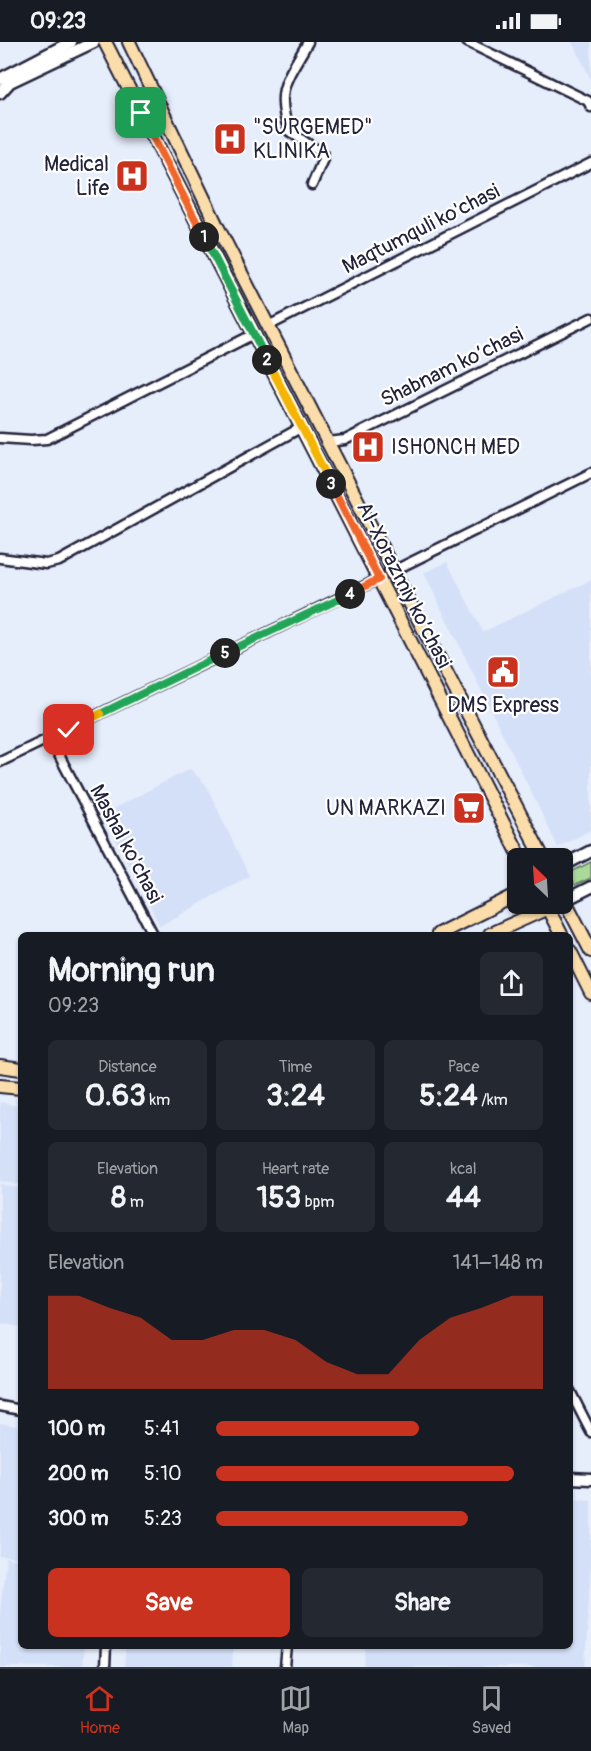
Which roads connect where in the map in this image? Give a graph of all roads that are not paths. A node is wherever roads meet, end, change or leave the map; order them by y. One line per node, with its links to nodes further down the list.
1 (71, 42): 8 (main road)
2 (94, 42): 9 (main road)
3 (105, 42): 15 (main road, Al-Xorazmiy ko’chasi)
4 (129, 42): 14 (main road, Al-Xorazmiy ko’chasi)
5 (308, 42): 12 (street)
6 (467, 42): 7 (street)
7 (479, 45): 10 (street)
8 (0, 79)
9 (0, 93)
10 (591, 107)
11 (591, 164): 14 (street, Maqtumquli ko'chasi)
12 (312, 185)
13 (591, 318): 18 (street, Shabnam ko’chasi)
14 (268, 326): 18 (main road, Al-Xorazmiy ko’chasi)
15 (254, 334): 16 (main road, Al-Xorazmiy ko’chasi); 17 (street)
16 (302, 427): 20 (street); 22 (main road, Al-Xorazmiy ko’chasi)
17 (0, 438)
18 (328, 442): 21 (main road, Al-Xorazmiy ko’chasi)
19 (591, 473): 21 (street)
20 (0, 558)
21 (391, 572): 26 (main road, Al-Xorazmiy ko’chasi)
22 (379, 579): 23 (street); 25 (main road, Al-Xorazmiy ko’chasi)
23 (50, 738): 24 (street); 35 (street, Mashal ko'chasi)
24 (0, 762)
25 (516, 848)
26 (538, 848)
27 (591, 851): 28 (main road)
28 (573, 860)
29 (591, 887): 30 (main road)
30 (573, 895)
31 (507, 900): 36 (main road)
32 (532, 914): 37 (main road)
33 (558, 914): 38 (main road)
34 (565, 914): 39 (main road)
35 (152, 932)
36 (442, 932)
37 (494, 932)
38 (561, 932)
39 (591, 951)
40 (573, 957): 41 (main road)
41 (591, 993)
42 (0, 1066): 43 (main road)
43 (18, 1069)
44 (0, 1086): 45 (main road)
45 (18, 1088)
46 (573, 1397): 49 (street)
47 (0, 1406): 48 (street)
48 (18, 1409)
49 (591, 1432)
50 (573, 1478): 51 (main road)
51 (591, 1479)
52 (106, 1649): 54 (street)
53 (287, 1649): 55 (street)
54 (105, 1667)
55 (285, 1667)

